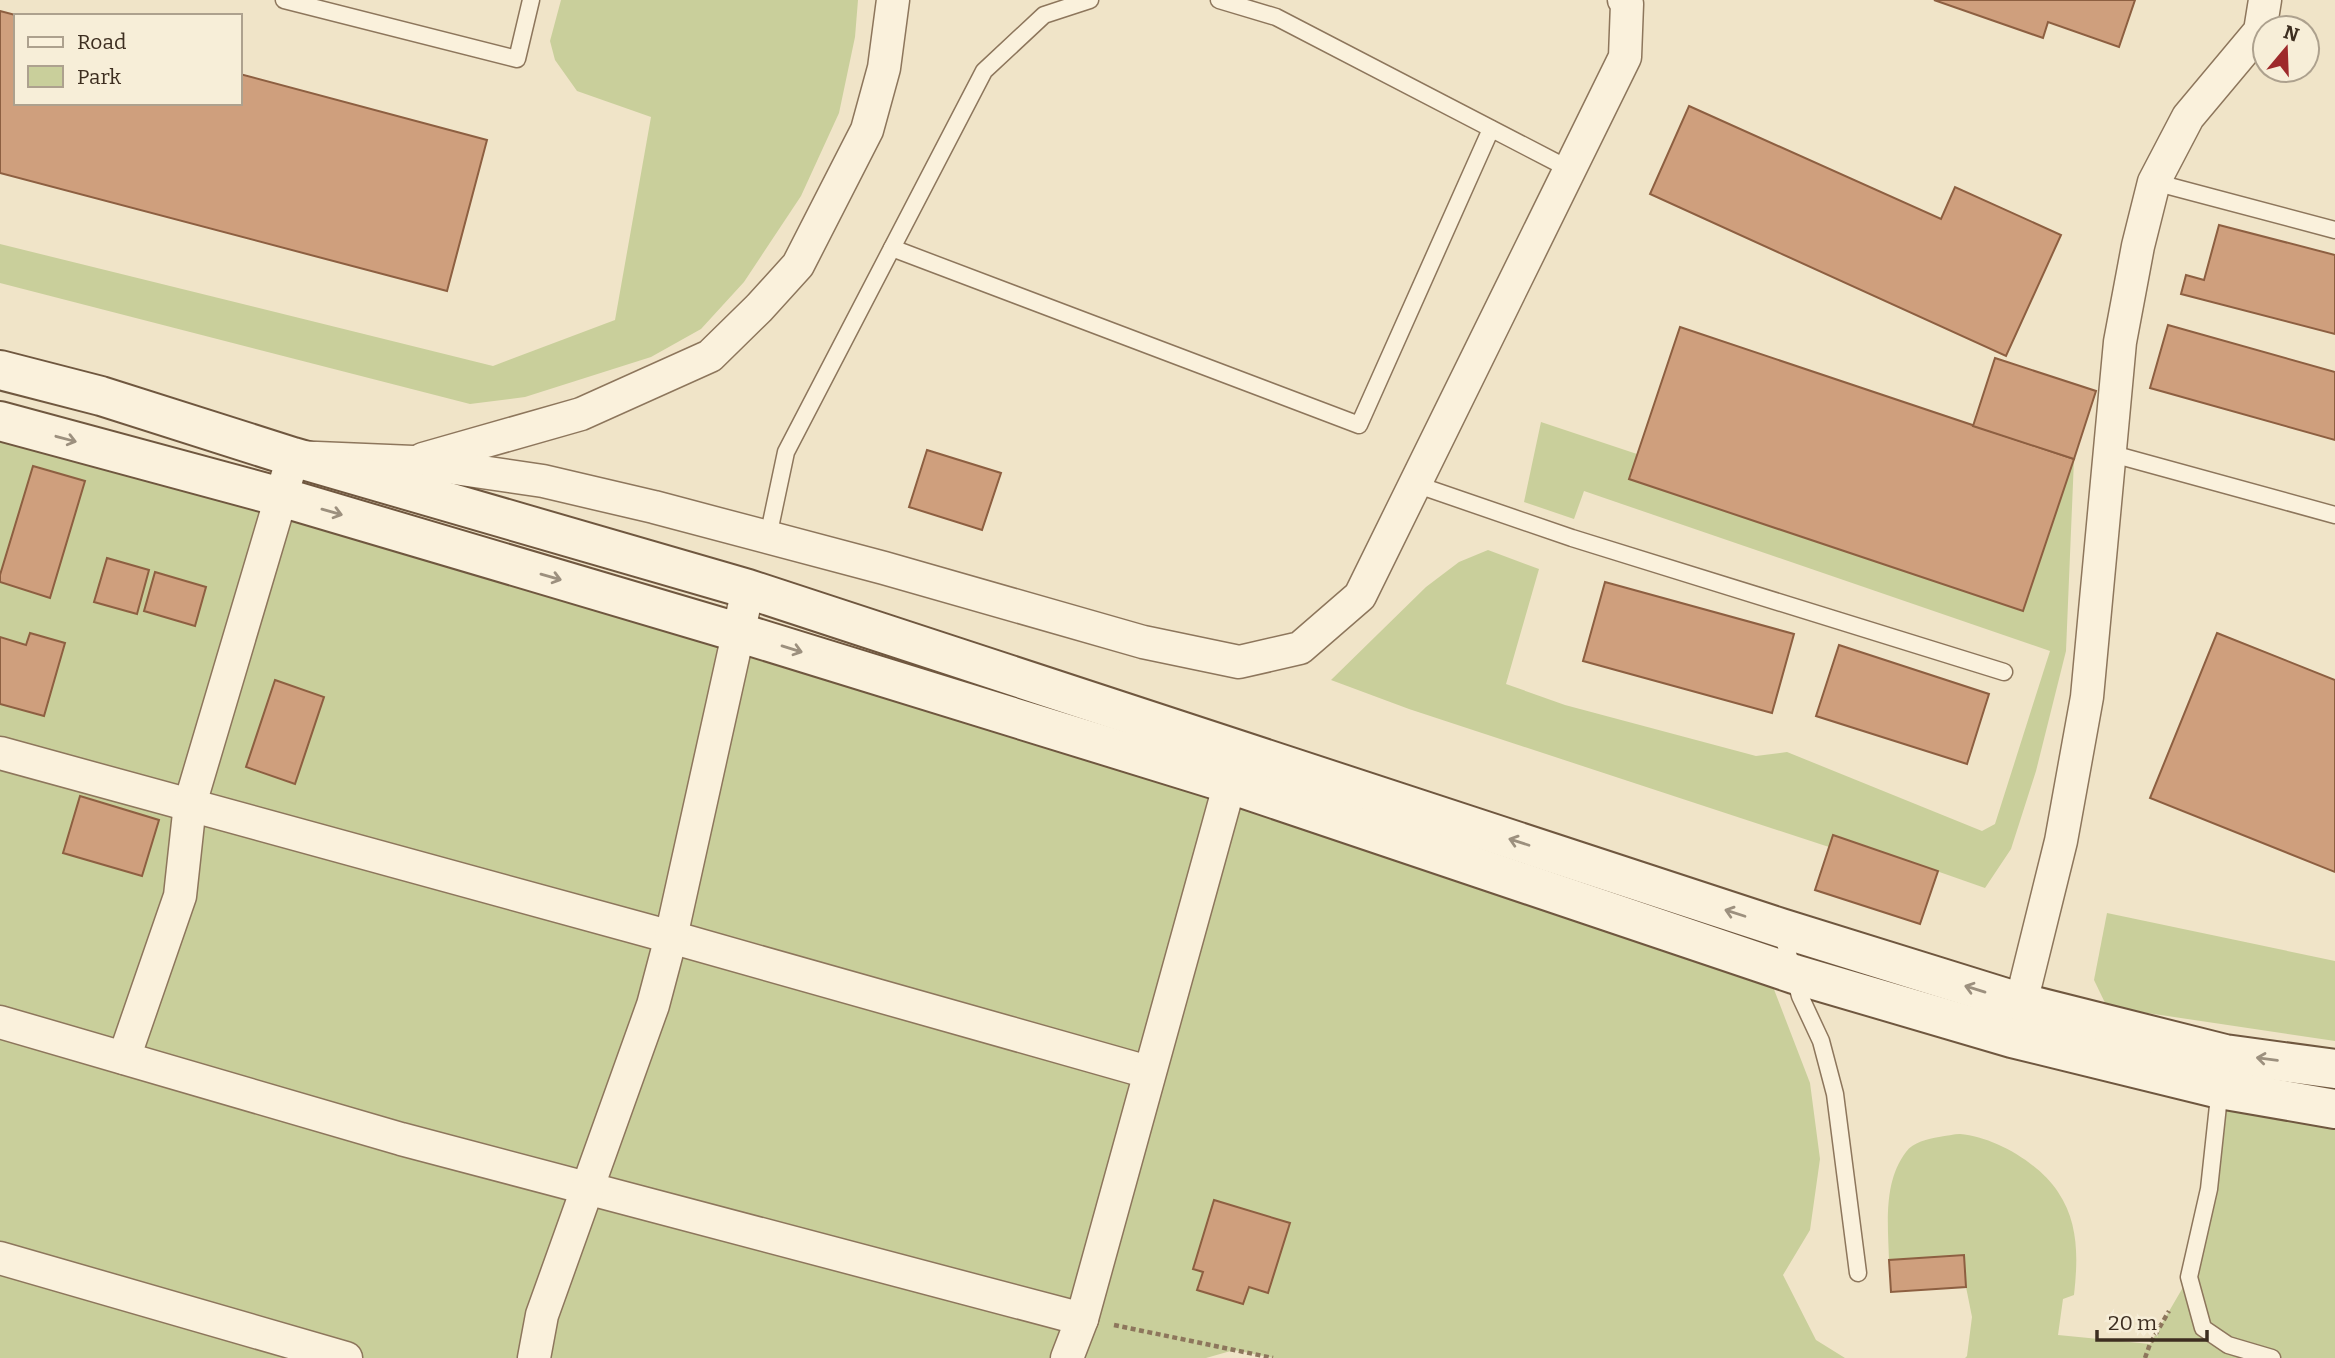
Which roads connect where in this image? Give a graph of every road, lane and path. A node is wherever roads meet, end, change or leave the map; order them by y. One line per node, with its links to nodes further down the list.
1 (284, 0): 2 (lane)
2 (531, 0)
3 (893, 0): 17 (street)
4 (1090, 0): 12 (lane)
5 (1219, 0): 8 (lane)
6 (1623, 0): 9 (street)
7 (2265, 0): 10 (street)
8 (1491, 128): 9 (lane); 12 (lane)
9 (1571, 170): 18 (street)
10 (2154, 183): 11 (lane); 15 (street)
11 (2335, 230)
12 (892, 248): 21 (lane)
13 (0, 370): 16 (main road)
14 (0, 421): 19 (main road, one-way to 19)
15 (2109, 453): 20 (lane); 31 (street)
16 (293, 457): 17 (street); 19 (street); 22 (main road)
17 (413, 462): 21 (street)
18 (1415, 484): 21 (street); 24 (lane)
19 (281, 497): 23 (main road, one-way to 23); 27 (street)
20 (2335, 515)
21 (768, 537)
22 (748, 589): 23 (street); 26 (main road)
23 (737, 632): 26 (main road, one-way to 26); 29 (street)
24 (2004, 672)
25 (0, 753): 27 (street)
26 (1234, 767): 28 (main road, one-way to 26); 30 (main road); 35 (street)
27 (190, 804): 29 (street); 33 (street)
28 (1781, 928): 30 (lane); 31 (main road, one-way to 28)
29 (671, 937): 35 (street); 38 (street)
30 (1794, 974): 31 (main road); 40 (lane)
31 (2017, 1021): 36 (main road)
32 (0, 1022): 33 (street)
33 (124, 1058): 38 (street)
34 (2335, 1069): 36 (main road, one-way to 36)
35 (1148, 1072): 42 (street)
36 (2222, 1072): 37 (main road); 41 (lane)
37 (2335, 1109)
38 (586, 1187): 42 (street); 44 (street)
39 (0, 1258): 43 (street)
40 (1858, 1273)
41 (2189, 1277): 47 (path); 48 (lane)
42 (1082, 1319): 45 (street); 46 (path)
43 (346, 1358)
44 (534, 1358)
45 (1067, 1358)
46 (1273, 1358)
47 (2145, 1358)
48 (2272, 1358)

